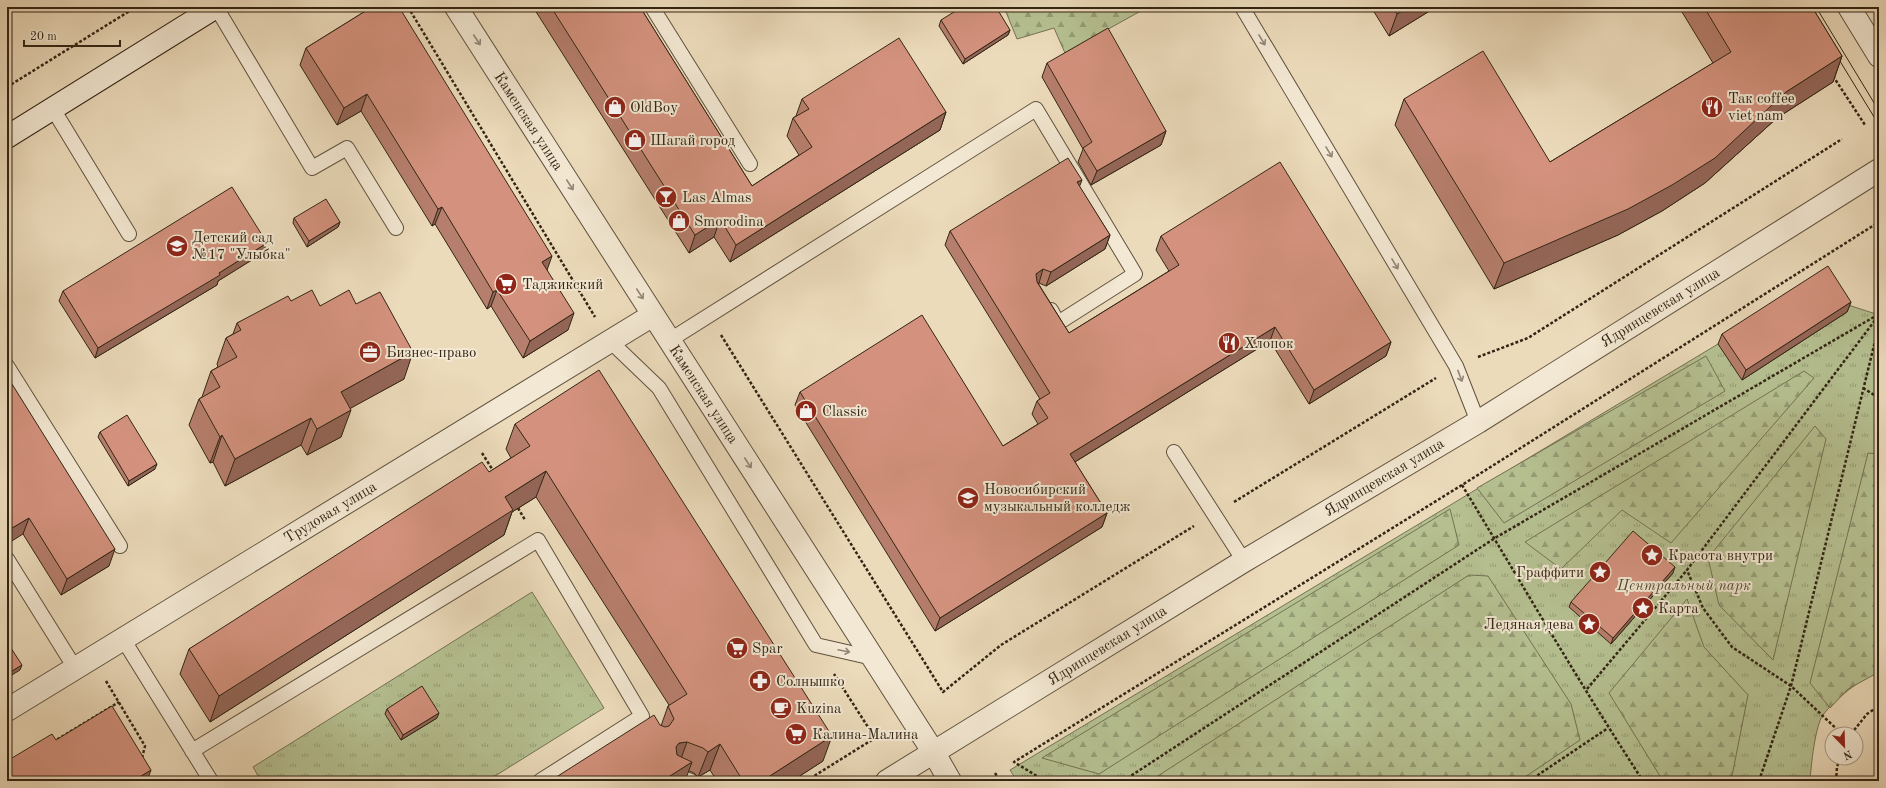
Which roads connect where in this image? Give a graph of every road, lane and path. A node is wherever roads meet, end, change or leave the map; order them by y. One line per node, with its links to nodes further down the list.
1 (136, 7): 10 (path)
2 (216, 7): 11 (street); 18 (lane)
3 (408, 7): 26 (path)
4 (456, 7): 22 (street, Каменская улица, one-way to 22)
5 (652, 7): 15 (lane)
6 (1242, 7): 28 (lane, one-way to 28)
7 (1849, 7): 8 (street)
8 (1879, 56)
9 (1830, 72): 12 (path)
10 (7, 86)
11 (53, 109): 13 (street); 19 (lane)
12 (1864, 124)
13 (7, 137)
14 (1842, 139): 28 (path)
15 (750, 164)
16 (1879, 170): 31 (street, Ядринцевская улица)
17 (1879, 222): 35 (path)
18 (396, 228)
19 (129, 234)
20 (1043, 298): 23 (lane)
21 (1879, 314): 37 (path); 41 (path)
22 (653, 315): 25 (street, Каменская улица); 26 (street, Трудовая улица)
23 (709, 316): 25 (lane); 36 (path)
24 (1877, 333): 29 (path)
25 (670, 340): 44 (street, Каменская улица, one-way to 44)
26 (610, 342): 32 (street, Трудовая улица); 43 (lane)
27 (7, 366): 38 (lane)
28 (1456, 366): 31 (lane, one-way to 31); 36 (path)
29 (1863, 388): 30 (path); 47 (path)
30 (1879, 398)
31 (1478, 422): 40 (street, Ядринцевская улица)
32 (466, 429): 34 (path); 42 (street, Трудовая улица)
33 (1174, 452): 36 (lane)
34 (498, 477)
35 (1462, 485): 37 (path); 71 (path)
36 (1214, 514): 40 (lane)
37 (1495, 538): 48 (path); 72 (path)
38 (120, 546)
39 (7, 559): 45 (lane)
40 (1244, 561): 59 (street, Ядринцевская улица)
41 (1687, 570): 47 (path); 48 (path)
42 (123, 639): 45 (street, Трудовая улица); 58 (lane)
43 (816, 645): 44 (lane, one-way to 44); 67 (path)
44 (873, 658): 59 (street, Каменская улица)
45 (75, 668): 51 (street, Трудовая улица)
46 (106, 680): 49 (path)
47 (1791, 686): 53 (path); 75 (path)
48 (1587, 689): 55 (path)
49 (119, 702): 57 (path); 60 (path)
50 (1879, 706): 54 (path)
51 (7, 710)
52 (642, 716): 56 (lane); 58 (lane); 65 (lane)
53 (1834, 726)
54 (1857, 726)
55 (1608, 728): 73 (path); 74 (path)
56 (649, 730)
57 (46, 746)
58 (192, 750): 64 (lane)
59 (934, 753): 68 (street, Ядринцевская улица); 69 (street, Каменская улица)
60 (141, 764)
61 (1837, 766): 76 (path)
62 (995, 773): 70 (path)
63 (675, 775): 66 (lane)
64 (211, 781)
65 (540, 781)
66 (691, 781)
67 (806, 781)
68 (887, 781)
69 (950, 781)
70 (1000, 781)
71 (1045, 781)
72 (1123, 781)
73 (1529, 781)
74 (1643, 781)
75 (1759, 781)
76 (1836, 781)

